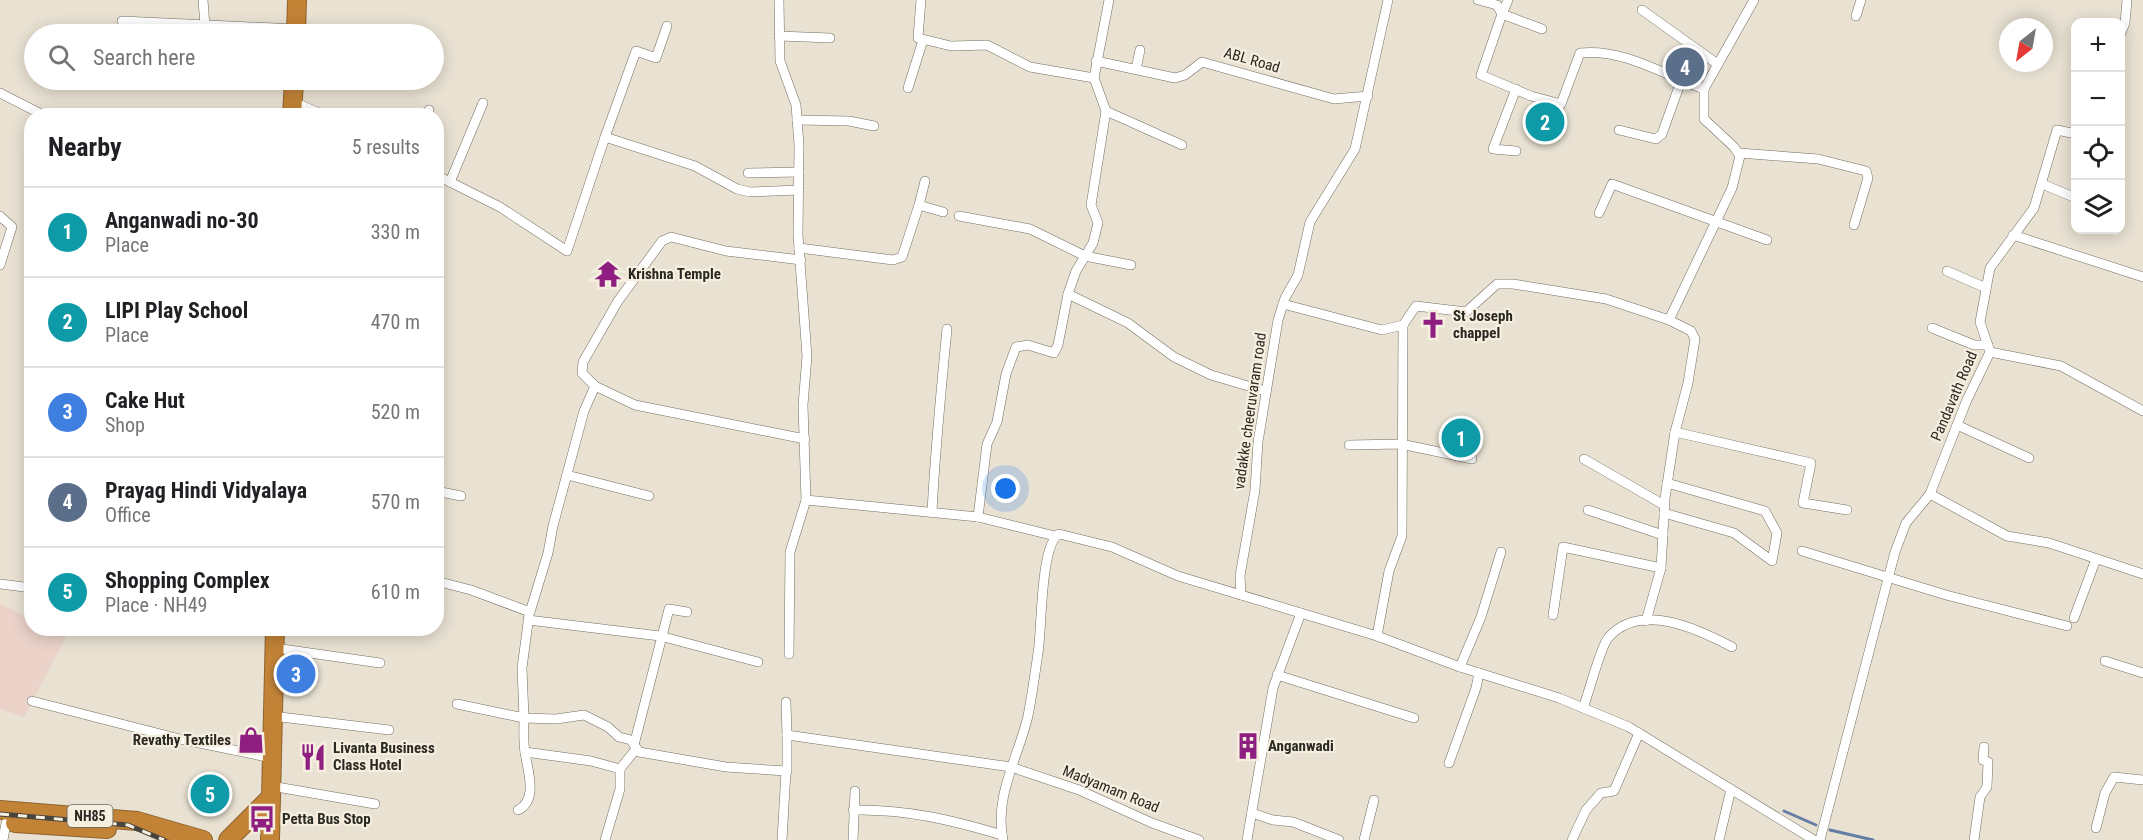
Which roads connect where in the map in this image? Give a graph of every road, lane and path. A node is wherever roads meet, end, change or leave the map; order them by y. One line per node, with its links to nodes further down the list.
1 (202, 0): 17 (street)
2 (297, 0): 18 (highway)
3 (779, 0): 22 (street)
4 (921, 0): 24 (street)
5 (1109, 0): 26 (street)
6 (1388, 0): 36 (street, vadakke cheeruvaram road)
7 (1478, 0): 13 (street)
8 (1508, 0): 13 (street)
9 (1754, 0): 27 (street)
10 (1861, 0): 14 (street)
11 (2127, 0): 19 (street)
12 (1642, 10): 27 (street)
13 (1502, 14): 21 (street); 34 (street)
14 (1856, 16)
15 (122, 21): 16 (street)
16 (172, 24)
17 (205, 24)
18 (296, 24)
19 (2125, 25)
20 (667, 26): 45 (street)
21 (1542, 29)
22 (779, 36): 23 (street); 41 (street)
23 (830, 38)
24 (923, 40): 29 (street); 31 (street)
25 (1140, 50): 28 (street)
26 (1096, 61): 28 (street, ABL Road); 29 (street)
27 (1716, 63): 32 (street)
28 (1136, 69): 36 (street, ABL Road)
29 (1094, 78): 40 (street)
30 (1681, 81): 32 (street); 34 (street); 43 (street)
31 (908, 88)
32 (1704, 89): 48 (street)
33 (293, 90): 39 (highway)
34 (1516, 90): 47 (street)
35 (0, 93): 38 (street)
36 (1368, 96): 75 (street, vadakke cheeruvaram road)
37 (483, 103): 53 (street)
38 (29, 108)
39 (292, 108)
40 (1106, 111): 46 (street); 67 (street)
41 (797, 120): 42 (street); 49 (street)
42 (874, 126)
43 (1619, 130)
44 (2071, 133): 54 (street, Pandavath Road)
45 (604, 137): 53 (street); 55 (street)
46 (1182, 145)
47 (1516, 151)
48 (1739, 153): 62 (street); 63 (street)
49 (799, 172): 50 (street); 55 (street)
50 (748, 173)
51 (444, 179): 53 (street)
52 (924, 181): 57 (street)
53 (450, 182)
54 (2042, 184): 56 (street); 64 (street, Pandavath Road)
55 (799, 190): 66 (street)
56 (2071, 196)
57 (919, 204): 58 (street); 66 (street)
58 (943, 212)
59 (1599, 213): 62 (street)
60 (0, 216): 69 (street)
61 (959, 216): 67 (street)
62 (1714, 222): 65 (street); 76 (street)
63 (1854, 225)
64 (2013, 235): 72 (street); 73 (street, Pandavath Road)
65 (1767, 240)
66 (799, 248): 68 (street)
67 (1085, 256): 70 (street); 74 (street)
68 (801, 260): 81 (street); 86 (street)
69 (0, 265)
70 (1131, 265)
71 (1947, 271): 73 (street)
72 (2143, 277)
73 (1986, 288): 80 (street, Pandavath Road)
74 (1068, 294): 82 (street); 103 (street)
75 (1283, 304): 77 (street); 82 (street, vadakke cheeruvaram road)
76 (1669, 320): 77 (street); 85 (street)
77 (1403, 324): 87 (street)
78 (1932, 328): 80 (street)
79 (947, 329): 102 (street)
80 (1989, 348): 83 (street); 84 (street, Pandavath Road)
81 (595, 386): 86 (street); 92 (street)
82 (1265, 391): 115 (street, vadakke cheeruvaram road)
83 (2143, 411)
84 (1957, 425): 89 (street); 95 (street, Pandavath Road)
85 (1675, 432): 93 (street); 101 (street)
86 (805, 439): 98 (street)
87 (1401, 444): 88 (street); 90 (street); 125 (street)
88 (1349, 445)
89 (2028, 458)
90 (1472, 459)
91 (1584, 459): 99 (street)
92 (567, 475): 97 (street); 119 (street)
93 (1667, 483): 99 (street); 99 (street)
94 (444, 493): 96 (street)
95 (1930, 494): 108 (street); 111 (street, Pandavath Road)
96 (461, 496)
97 (649, 496)
98 (806, 500): 102 (street); 128 (street)
99 (1664, 509): 104 (street)
100 (1588, 510): 104 (street)
101 (1847, 510)
102 (932, 512): 103 (street)
103 (978, 517): 105 (street)
104 (1663, 535): 109 (street)
105 (1055, 536): 115 (street); 151 (street)
106 (1802, 551): 111 (street)
107 (1501, 552): 132 (street)
108 (2096, 559): 110 (street); 120 (street)
109 (1661, 568): 118 (street); 121 (street)
110 (2143, 574)
111 (1886, 578): 122 (street); 180 (street, Pandavath Road)
112 (444, 583): 119 (street)
113 (0, 584): 114 (street)
114 (24, 587)
115 (1241, 595): 117 (street)
116 (687, 612): 124 (street)
117 (1301, 613): 125 (street); 135 (street)
118 (1553, 615)
119 (529, 616): 124 (street); 141 (street)
120 (2074, 618)
121 (1646, 621): 126 (street); 139 (street)
122 (2067, 626)
123 (275, 636): 127 (highway)
124 (660, 636): 130 (street); 146 (street)
125 (1377, 636): 132 (street)
126 (1732, 647)
127 (275, 648): 131 (street); 140 (highway)
128 (789, 654)
129 (2105, 661): 134 (street)
130 (758, 662)
131 (380, 663)
132 (1460, 667): 133 (street)
133 (1479, 673): 139 (street); 150 (street)
134 (2143, 673)
135 (1277, 675): 142 (street); 162 (street)
136 (32, 701): 149 (street)
137 (786, 702): 145 (street)
138 (457, 704): 141 (street)
139 (1583, 708): 144 (street)
140 (272, 716): 143 (street); 149 (highway)
141 (524, 718): 146 (street); 148 (street)
142 (1414, 718)
143 (389, 730)
144 (1639, 733): 155 (street); 177 (street)
145 (787, 735): 151 (street, Madyamam Road); 153 (street)
146 (635, 747): 152 (street); 153 (street)
147 (1984, 747): 181 (street)
148 (525, 752): 152 (street); 160 (street)
149 (272, 758): 157 (highway)
150 (1449, 763)
151 (1011, 767): 165 (street); 173 (street, Madyamam Road)
152 (620, 769): 170 (street)
153 (787, 772): 171 (street)
154 (2143, 780): 164 (street)
155 (1731, 789): 178 (street); 179 (street)
156 (855, 791): 161 (street)
157 (268, 796): 159 (street); 168 (highway); 169 (highway)
158 (1374, 800): 176 (street)
159 (375, 804)
160 (519, 810)
161 (853, 810): 165 (street); 172 (street)
162 (1252, 813): 174 (street); 175 (street)
163 (2, 824): 166 (highway); 167 (highway, NH85)
164 (2096, 828)
165 (1003, 838)
166 (162, 840)
167 (203, 840)
168 (228, 840)
169 (270, 840)
170 (605, 840)
171 (782, 840)
172 (853, 840)
173 (1199, 840)
174 (1247, 840)
175 (1337, 840)
176 (1364, 840)
177 (1572, 840)
178 (1719, 840)
179 (1814, 840)
180 (1820, 840)
181 (1974, 840)

